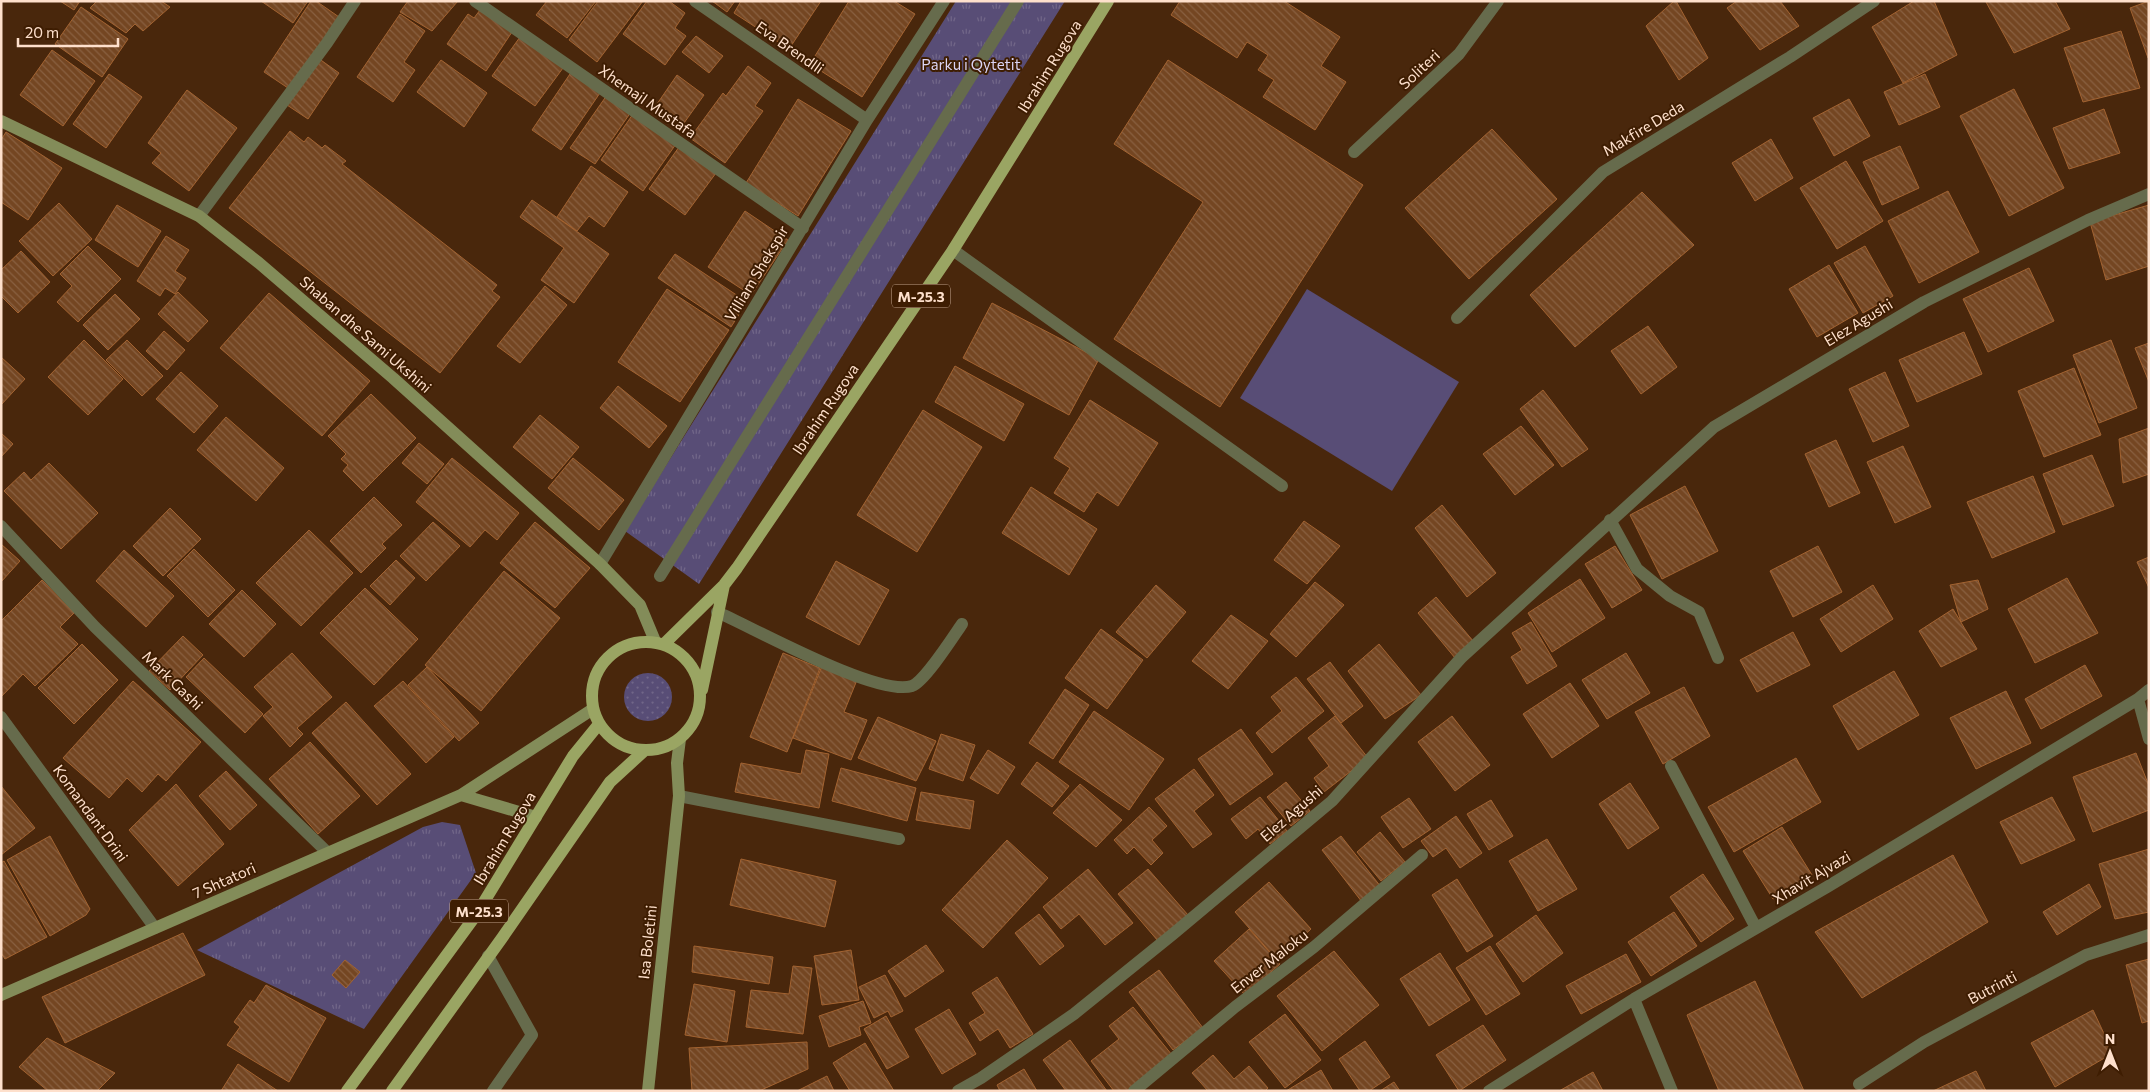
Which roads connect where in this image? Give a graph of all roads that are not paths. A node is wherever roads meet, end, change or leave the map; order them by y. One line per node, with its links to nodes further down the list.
1 (355, 1): 13 (street)
2 (475, 1): 14 (street, Xhemajl Mustafa)
3 (695, 1): 9 (street, Eva Brendlli)
4 (944, 1): 9 (street, Villiam Shekspir)
5 (1018, 1): 21 (street)
6 (1108, 1): 15 (main road, Ibrahim Rugova / M-25.3)
7 (1498, 1): 11 (street, Soliteri)
8 (1874, 1): 16 (street, Makfire Deda)
9 (867, 120): 14 (street, Villiam Shekspir)
10 (1, 121): 13 (street, Shaban dhe Sami Ukshini)
11 (1354, 152)
12 (2149, 194): 18 (street, Elez Agushi)
13 (199, 216): 20 (street, Shaban dhe Sami Ukshini)
14 (803, 228): 20 (street, Villiam Shekspir)
15 (953, 250): 17 (street); 22 (main road, Ibrahim Rugova / M-25.3)
16 (1457, 318)
17 (1282, 486)
18 (1610, 520): 26 (street); 54 (street, Elez Agushi)
19 (1, 526): 41 (street, Mark Gashi)
20 (600, 564): 25 (street, Shaban dhe Sami Ukshini)
21 (660, 576)
22 (724, 585): 23 (main road, Ibrahim Rugova / M-25.3); 25 (main road, Ibrahim Rugova / M-25.3)
23 (717, 612): 24 (street); 28 (main road, Ibrahim Rugova / M-25.3)
24 (962, 624)
25 (660, 642): 28 (main road, Ibrahim Rugova / M-25.3); 30 (main road)
26 (1718, 658)
27 (2149, 690): 29 (street, Xhavit Ajvazi)
28 (701, 695): 33 (main road, Ibrahim Rugova / M-25.3)
29 (2138, 699): 34 (street); 44 (street, Xhavit Ajvazi)
30 (593, 709): 32 (main road); 37 (street, 7 Shtatori)
31 (1, 717): 43 (street, Komandant Drini)
32 (599, 724): 35 (main road); 39 (main road, Ibrahim Rugova / M-25.3)
33 (680, 739): 35 (main road, Ibrahim Rugova / M-25.3); 38 (street, Isa Boletini)
34 (2149, 739)
35 (645, 750): 46 (main road, Ibrahim Rugova / M-25.3)
36 (1671, 766): 44 (street)
37 (461, 795): 39 (street); 41 (street, 7 Shtatori)
38 (679, 796): 40 (street); 53 (street, Isa Boletini)
39 (536, 817): 50 (main road, Ibrahim Rugova / M-25.3)
40 (899, 839)
41 (327, 852): 43 (street, 7 Shtatori)
42 (1422, 855): 55 (street, Enver Maloku)
43 (155, 928): 47 (street, 7 Shtatori)
44 (1756, 928): 48 (street, Xhavit Ajvazi)
45 (2149, 935): 49 (street, Butrinti)
46 (488, 956): 51 (main road, Ibrahim Rugova / M-25.3); 52 (street)
47 (1, 995)
48 (1634, 999): 56 (street, Xhavit Ajvazi); 57 (street)
49 (1859, 1084)
50 (347, 1091)
51 (392, 1091)
52 (493, 1091)
53 (648, 1091)
54 (958, 1091)
55 (1134, 1091)
56 (1489, 1091)
57 (1672, 1091)

